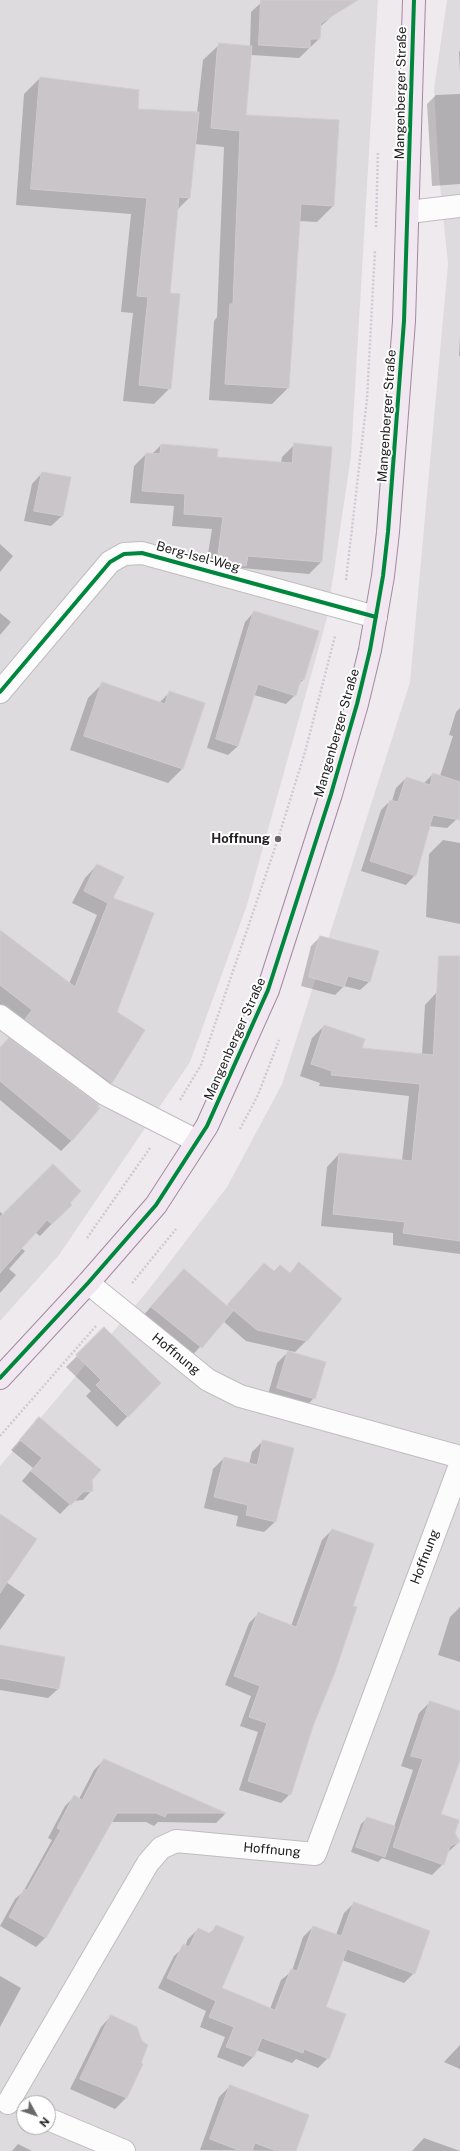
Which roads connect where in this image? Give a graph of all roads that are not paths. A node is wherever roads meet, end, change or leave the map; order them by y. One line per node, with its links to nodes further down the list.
1 (414, 0): 3 (main road, Mangenberger Straße)
2 (460, 206): 3 (lane)
3 (409, 212): 4 (main road, Mangenberger Straße)
4 (376, 617): 5 (lane, Berg-Isel-Weg); 7 (main road, Mangenberger Straße)
5 (0, 692)
6 (0, 1016): 7 (lane)
7 (197, 1141): 8 (main road, Mangenberger Straße)
8 (88, 1283): 9 (main road, Mangenberger Straße); 10 (lane, Hoffnung)
9 (0, 1378)
10 (460, 1457)
11 (460, 1465): 12 (lane, Hoffnung)
12 (11, 2103)
13 (56, 2122): 14 (lane)
14 (124, 2151)

